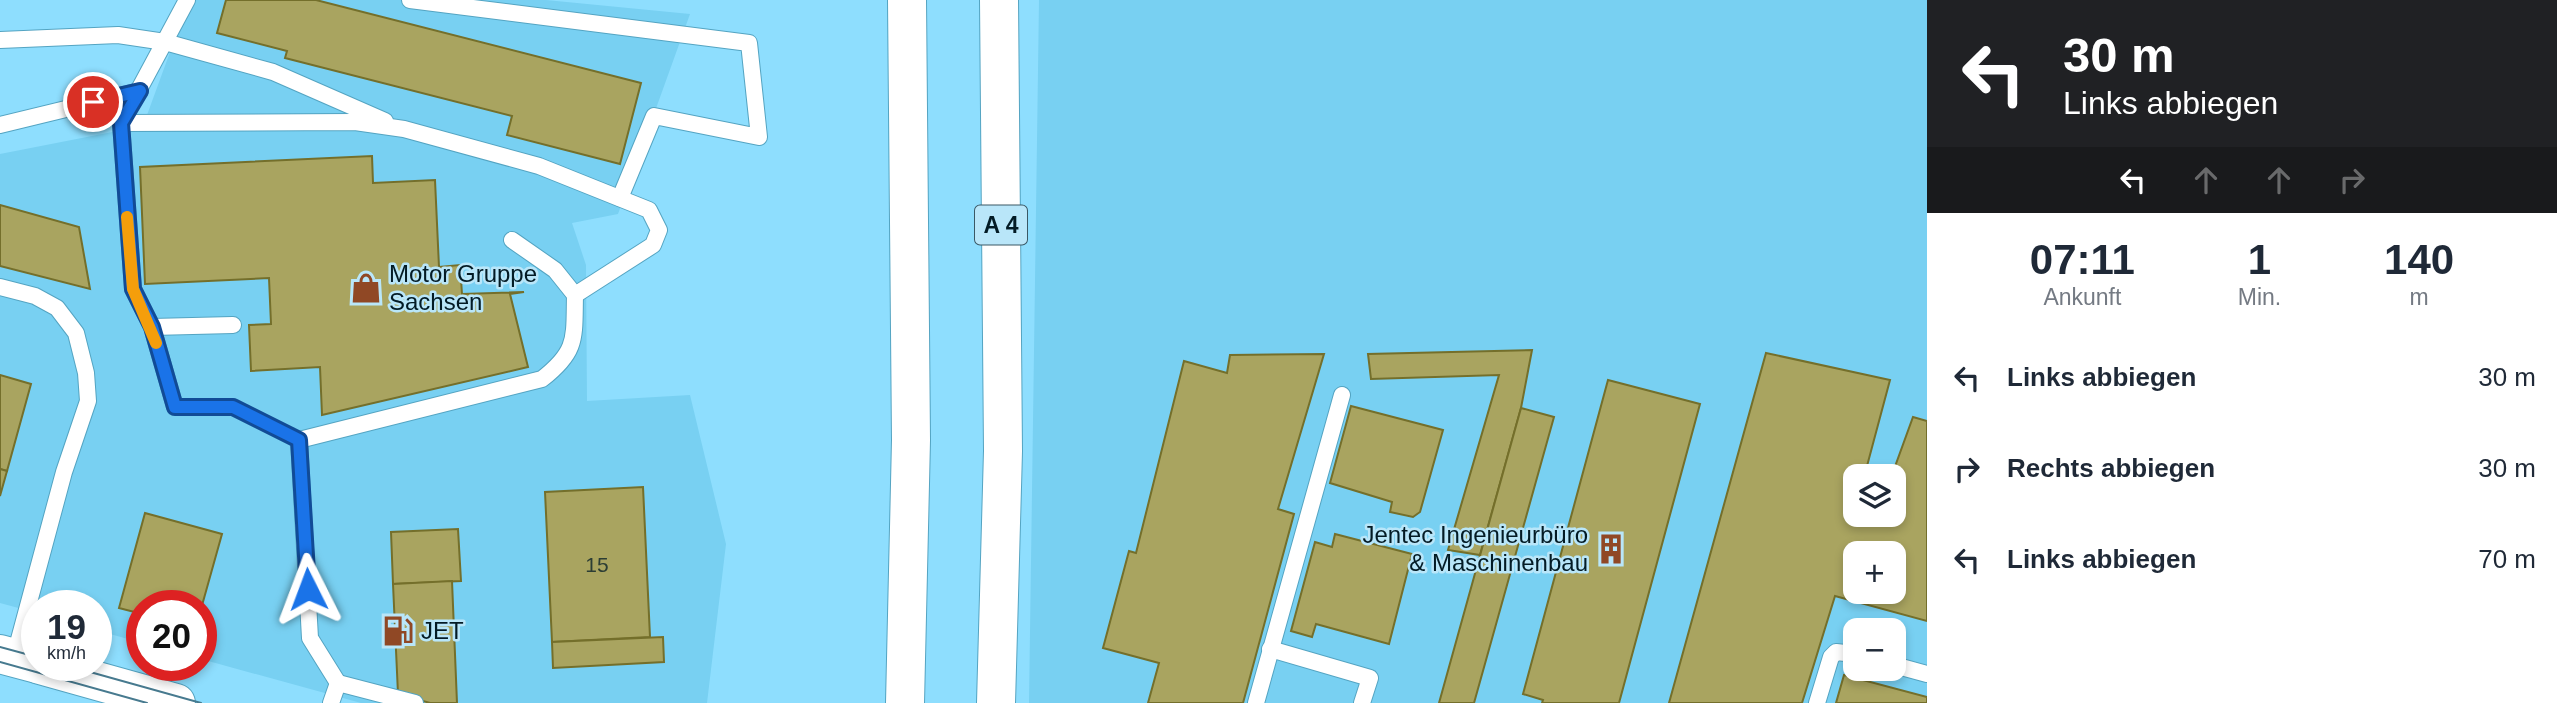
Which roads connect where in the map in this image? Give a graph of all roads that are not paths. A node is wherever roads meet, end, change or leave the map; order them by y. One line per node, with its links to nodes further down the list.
1 (187, 0): 6 (lane)
2 (410, 0): 11 (lane)
3 (907, 0): 29 (main road)
4 (999, 0): 30 (main road, A 4)
5 (0, 40): 6 (lane)
6 (165, 42): 7 (lane); 10 (lane)
7 (140, 91): 8 (lane); 9 (lane)
8 (121, 123): 10 (lane); 16 (lane)
9 (0, 125)
10 (404, 128): 11 (lane)
11 (620, 198): 14 (lane)
12 (512, 240): 14 (lane)
13 (0, 287): 19 (lane)
14 (575, 295): 18 (lane)
15 (233, 325): 16 (lane)
16 (152, 327): 18 (lane)
17 (1342, 395): 20 (lane)
18 (299, 440): 25 (lane)
19 (38, 590)
20 (1270, 649): 31 (lane); 32 (lane)
21 (1843, 653): 33 (lane)
22 (1906, 668): 23 (lane)
23 (1927, 674)
24 (98, 681): 26 (main road)
25 (338, 683): 27 (lane); 28 (lane)
26 (176, 703)
27 (331, 703)
28 (415, 703)
29 (905, 703)
30 (996, 703)
31 (1256, 703)
32 (1362, 703)
33 (1817, 703)

